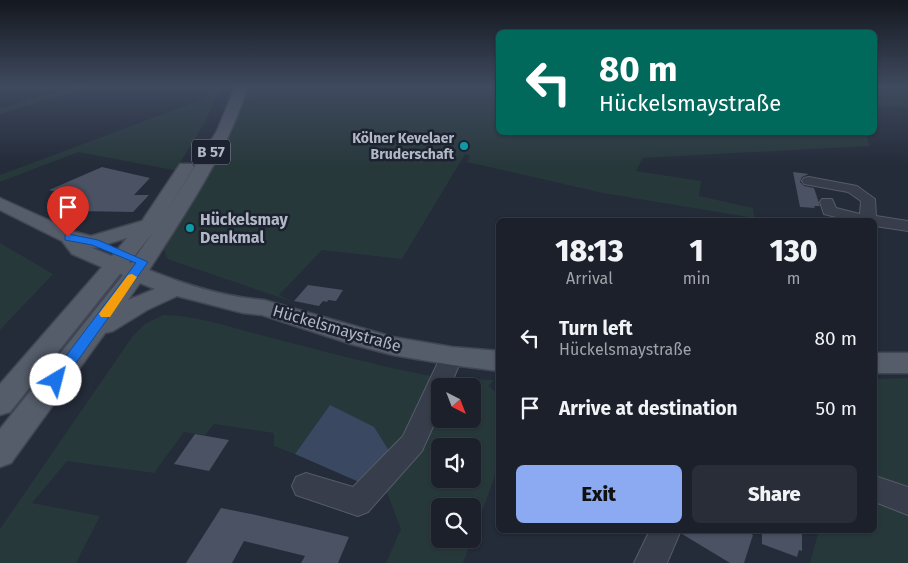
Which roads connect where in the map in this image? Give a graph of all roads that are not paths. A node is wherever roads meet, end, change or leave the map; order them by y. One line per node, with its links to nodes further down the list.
1 (231, 113): 13 (main road, B 57)
2 (203, 137): 9 (main road, B 57)
3 (809, 181): 7 (street)
4 (827, 202): 6 (street)
5 (0, 203): 11 (main road, Hückelsmaystraße)
6 (861, 218)
7 (870, 218)
8 (877, 221): 10 (street)
9 (149, 224): 12 (main road); 13 (main road, B 57)
10 (908, 226)
11 (68, 237): 12 (main road, Hückelsmaystraße); 13 (main road, Hückelsmaystraße)
12 (94, 242): 13 (main road, Hückelsmaystraße)
13 (129, 263): 14 (main road, Hückelsmaystraße); 15 (main road, Hückelsmaystraße); 16 (main road, B 57); 21 (main road, B 57)
14 (176, 289): 15 (main road, Hückelsmaystraße); 16 (main road)
15 (264, 308): 17 (main road, Hückelsmaystraße)
16 (89, 336): 22 (main road, B 57)
17 (452, 356): 18 (main road, Hückelsmaystraße); 23 (street)
18 (496, 360)
19 (877, 363): 20 (main road)
20 (908, 363)
21 (0, 404)
22 (0, 453)
23 (306, 486)
24 (877, 490): 25 (street)
25 (908, 501)
26 (665, 533): 27 (street)
27 (650, 563)

